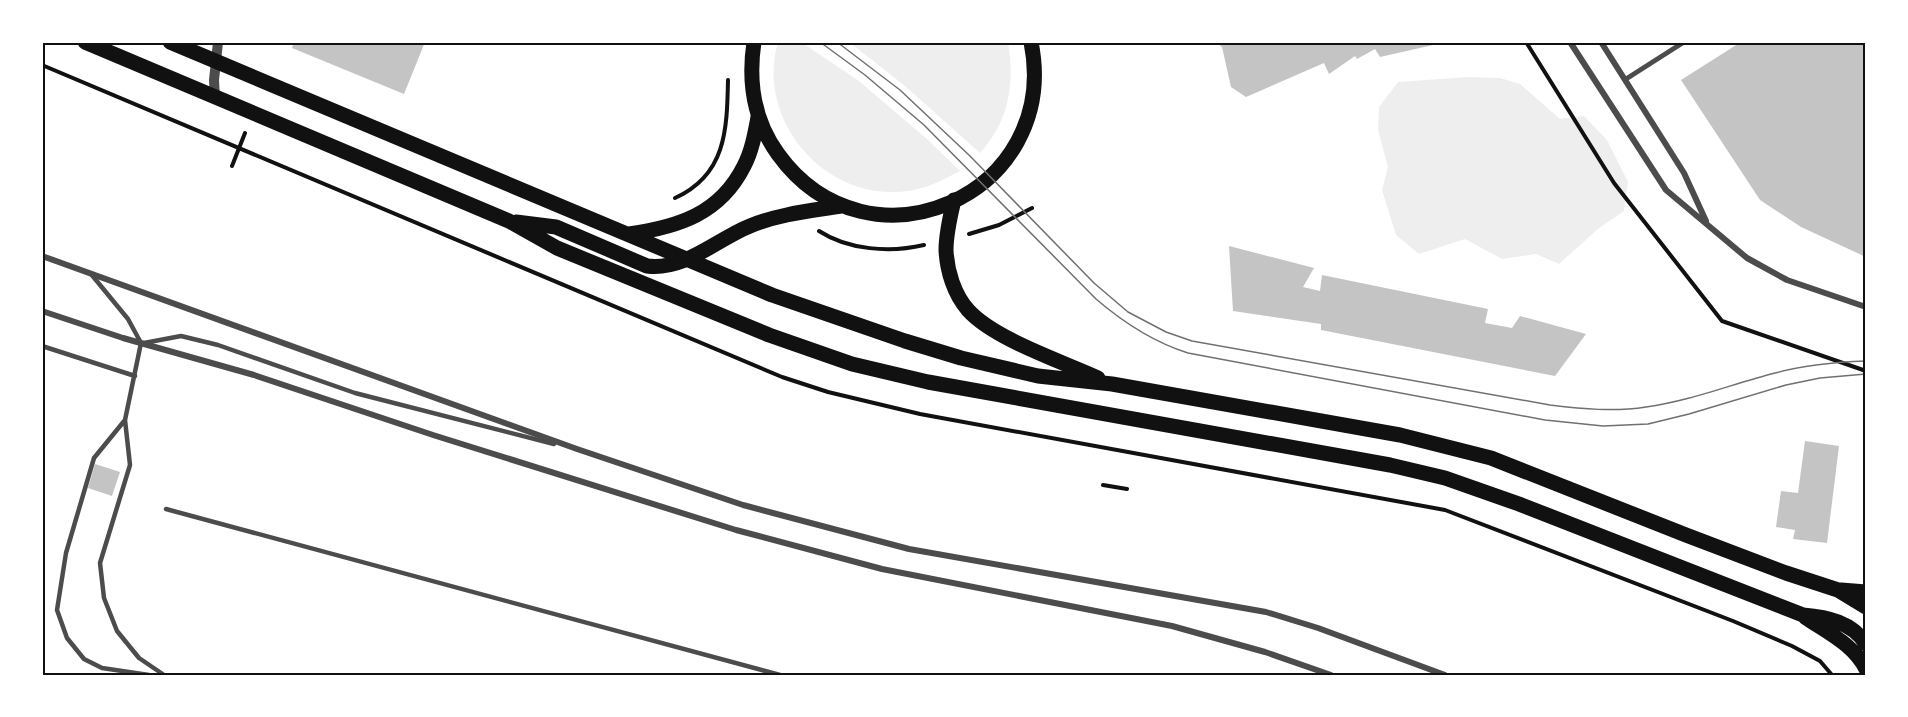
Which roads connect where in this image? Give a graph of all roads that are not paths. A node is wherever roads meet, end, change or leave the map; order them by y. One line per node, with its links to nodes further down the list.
1 (85, 42): 11 (main road)
2 (170, 42): 9 (main road)
3 (218, 42): 9 (street)
4 (754, 42): 12 (main road)
5 (1031, 42): 13 (main road)
6 (1570, 42): 16 (street)
7 (1601, 42): 10 (street)
8 (1684, 42): 10 (street)
9 (214, 60): 11 (street); 17 (main road)
10 (1626, 79): 16 (street)
11 (215, 98): 15 (main road)
12 (758, 117): 14 (main road); 17 (main road)
13 (954, 200): 14 (main road); 26 (main road)
14 (841, 206): 19 (main road)
15 (508, 221): 19 (main road); 33 (main road)
16 (1708, 224): 21 (street)
17 (626, 234): 19 (main road)
18 (42, 256): 20 (street)
19 (686, 258): 26 (main road)
20 (90, 273): 23 (lane); 28 (street)
21 (1866, 307)
22 (42, 311): 23 (street)
23 (141, 343): 25 (lane); 28 (lane); 40 (street)
24 (42, 345): 25 (lane)
25 (135, 376): 27 (lane)
26 (1112, 384): 30 (main road)
27 (125, 420): 37 (lane); 38 (lane)
28 (577, 450): 35 (street)
29 (166, 509): 39 (lane)
30 (1838, 590): 31 (main road); 32 (main road)
31 (1866, 592)
32 (1866, 607)
33 (1803, 615): 34 (main road); 36 (main road)
34 (1866, 644)
35 (1423, 668): 41 (lane); 42 (street)
36 (1866, 669)
37 (149, 675)
38 (164, 675)
39 (780, 675)
40 (1331, 675)
41 (1432, 675)
42 (1445, 675)

